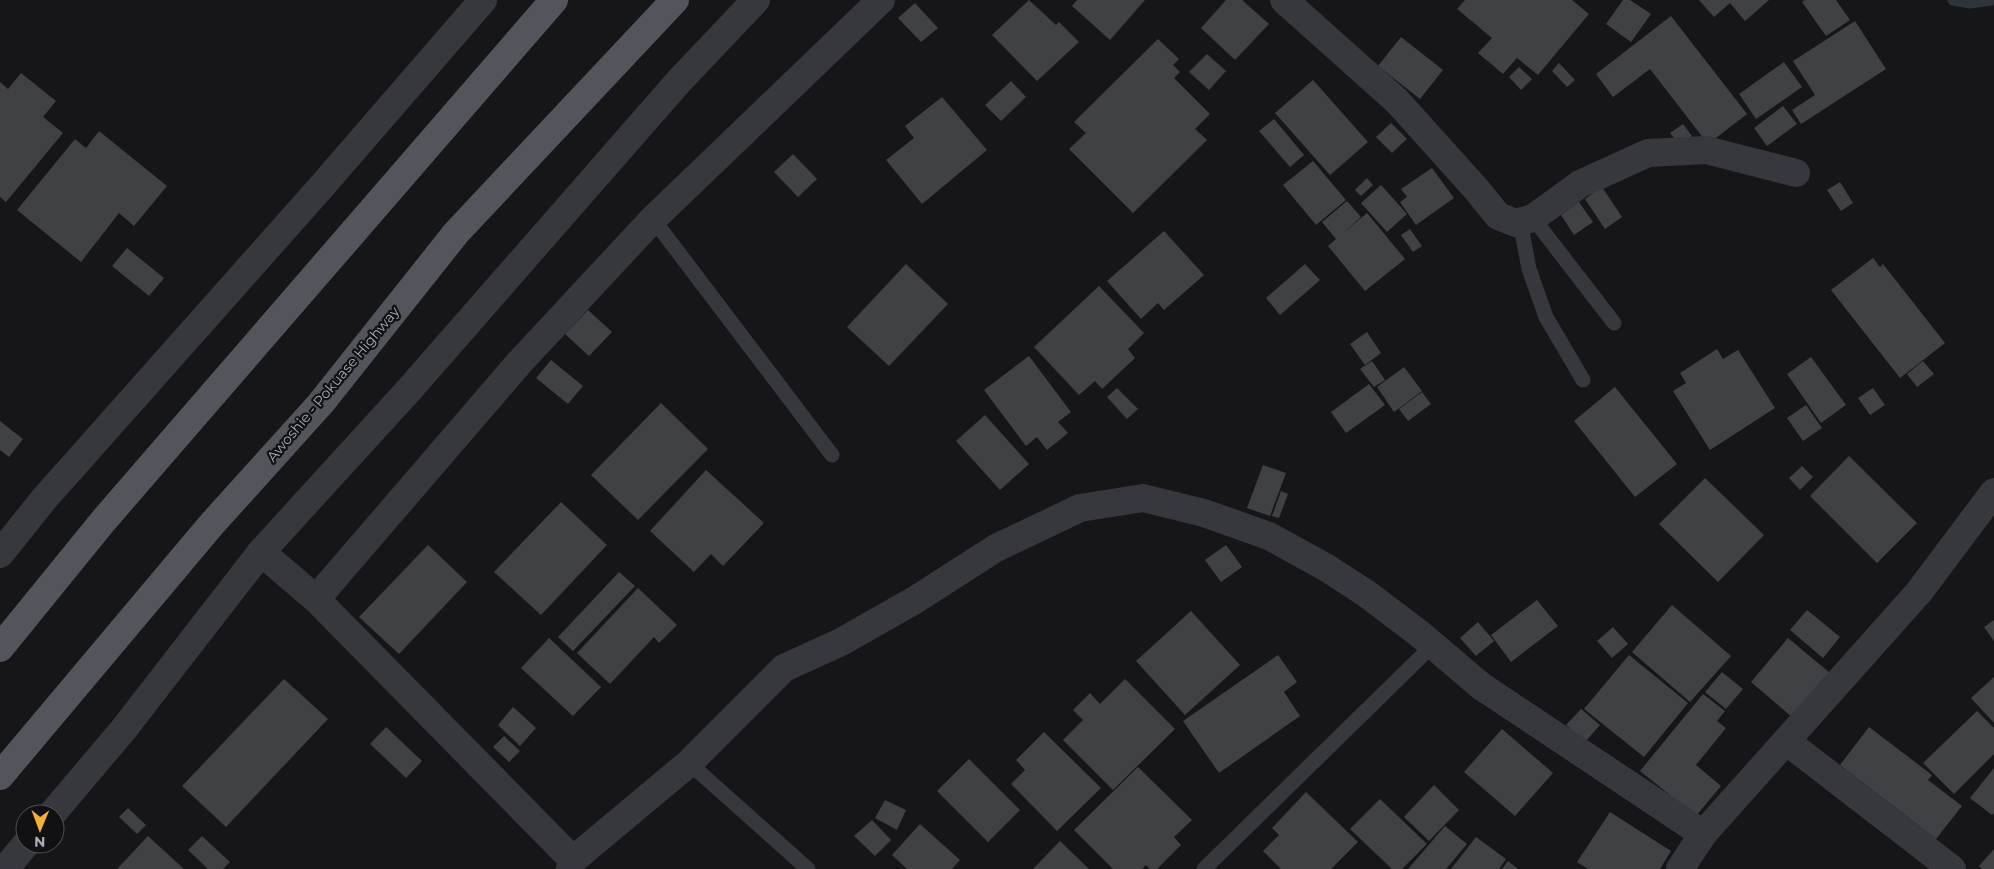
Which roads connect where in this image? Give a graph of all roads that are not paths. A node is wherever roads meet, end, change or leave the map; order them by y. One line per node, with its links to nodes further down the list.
1 (483, 0): 15 (street)
2 (554, 0): 18 (main road)
3 (675, 0): 21 (main road, Awoshie - Pokuase Highway)
4 (756, 0): 14 (street)
5 (881, 0): 8 (street)
6 (1284, 0): 9 (street)
7 (1796, 172): 9 (street)
8 (653, 219): 12 (lane); 16 (street)
9 (1527, 220): 10 (lane); 11 (lane)
10 (1614, 323)
11 (1583, 380)
12 (832, 455)
13 (1994, 492): 19 (street)
14 (261, 552): 16 (street); 22 (street)
15 (0, 554)
16 (316, 599): 25 (street)
17 (1433, 645): 20 (street); 23 (street); 28 (lane)
18 (0, 648)
19 (1786, 741): 23 (street); 30 (street)
20 (688, 763): 25 (street); 27 (lane)
21 (0, 776)
22 (60, 804)
23 (1703, 834): 29 (street)
24 (17, 854): 26 (street)
25 (572, 865)
26 (4, 869)
27 (808, 869)
28 (1204, 869)
29 (1680, 869)
30 (1952, 869)

